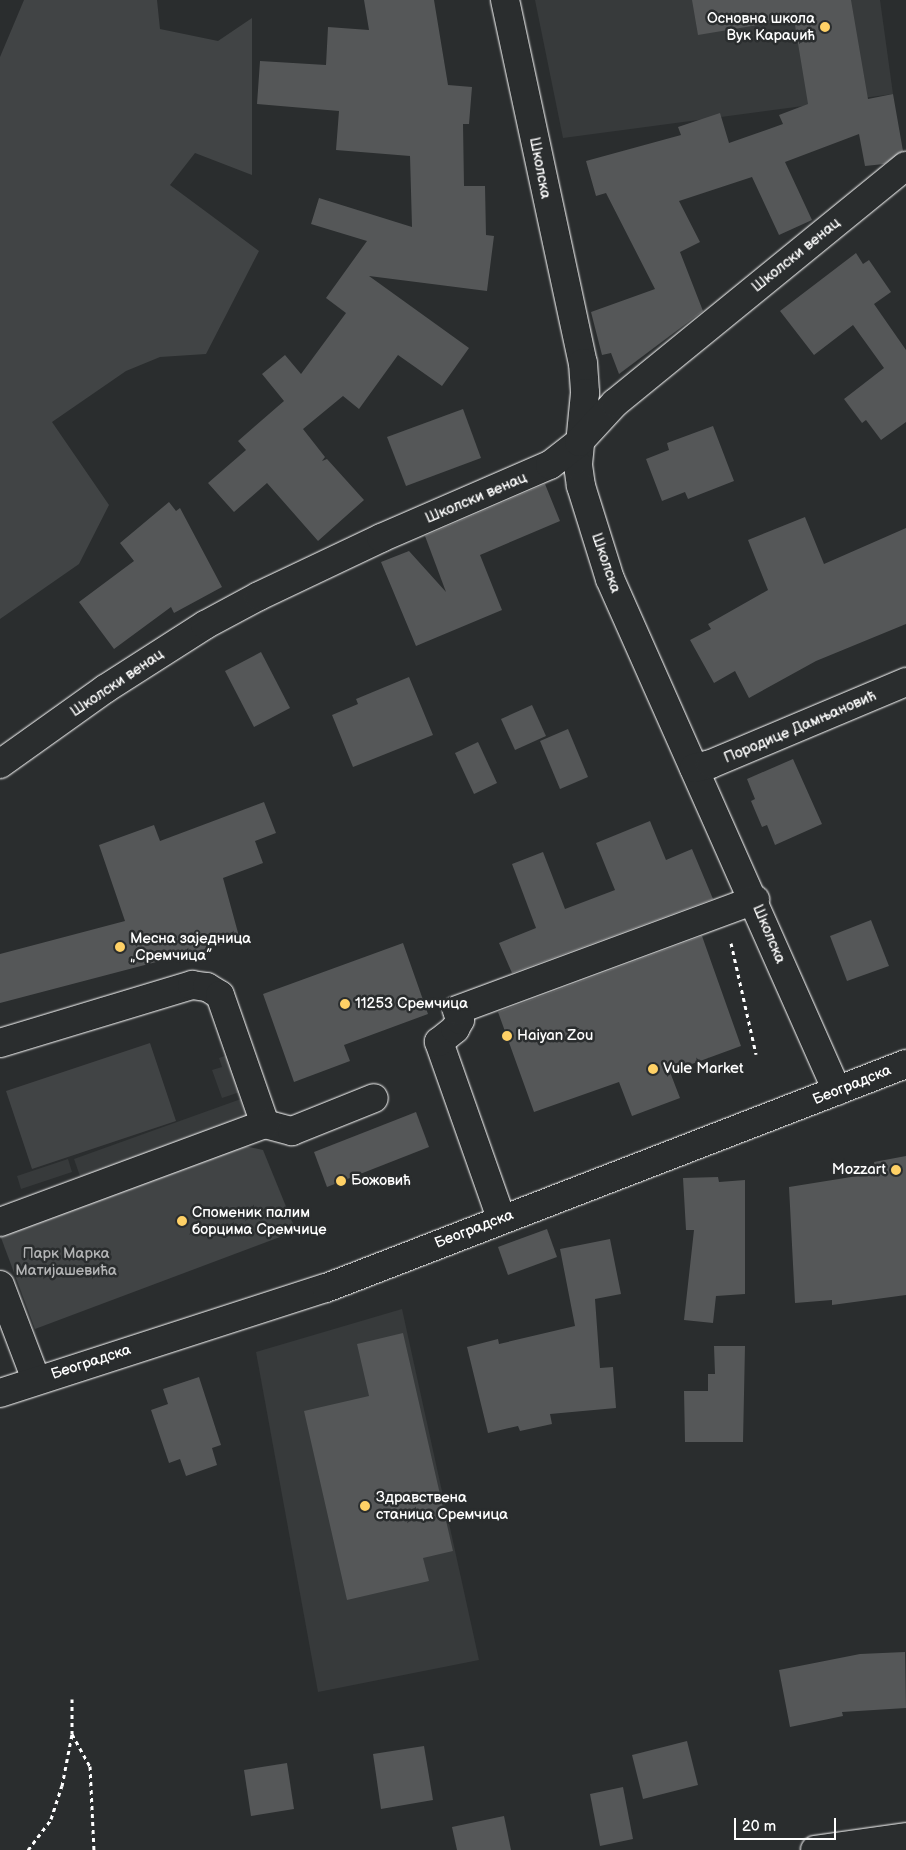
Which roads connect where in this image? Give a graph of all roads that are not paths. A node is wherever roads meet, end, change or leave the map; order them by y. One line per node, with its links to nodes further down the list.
1 (505, 0): 3 (street, Школска)
2 (906, 166): 3 (street, Школски венац)
3 (579, 442): 5 (street, Школски венац); 6 (street, Школска)
4 (906, 682): 6 (street, Породице Дамњановић)
5 (0, 764)
6 (694, 768): 7 (street, Школска)
7 (755, 900): 10 (street, Школска); 13 (street)
8 (0, 1043): 12 (street)
9 (906, 1064): 10 (street, Београдска)
10 (837, 1091): 13 (street, Београдска)
11 (374, 1098): 12 (street)
12 (265, 1124): 14 (street)
13 (501, 1218): 16 (street, Београдска)
14 (0, 1222)
15 (0, 1285): 16 (street, Београдска)
16 (36, 1380): 17 (street, Београдска)
17 (0, 1393)
18 (906, 1837): 19 (street)
19 (815, 1850)

